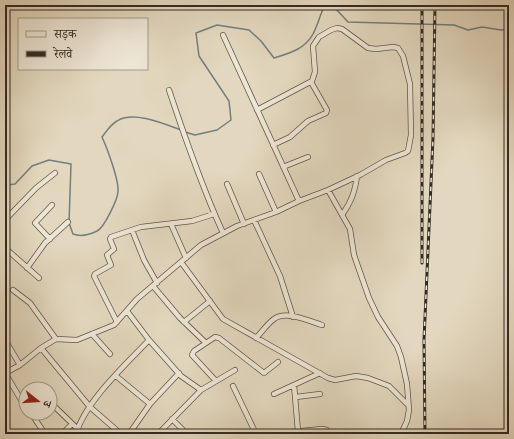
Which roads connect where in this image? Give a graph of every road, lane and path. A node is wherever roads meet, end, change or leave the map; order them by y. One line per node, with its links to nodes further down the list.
1 (223, 35): 4 (street)
2 (310, 82): 4 (street); 5 (street); 10 (street)
3 (169, 90): 16 (street)
4 (257, 110): 5 (street)
5 (273, 145): 7 (street)
6 (308, 157): 7 (street)
7 (283, 167): 13 (street)
8 (55, 174): 18 (street)
9 (259, 174): 15 (street)
10 (357, 176): 12 (street); 17 (street)
11 (227, 184): 22 (street)
12 (328, 190): 13 (street); 17 (street)
13 (298, 202): 15 (street)
14 (52, 205): 25 (street)
15 (276, 212): 19 (street)
16 (214, 214): 21 (street); 24 (street)
17 (342, 215): 62 (street)
18 (5, 220)
19 (254, 220): 22 (street); 35 (street)
20 (68, 222): 25 (street)
21 (170, 224): 23 (street); 27 (street)
22 (244, 224): 24 (street)
23 (132, 230): 31 (street); 36 (street)
24 (223, 233): 27 (street)
25 (50, 239): 29 (street)
26 (5, 248): 29 (street)
27 (186, 258): 28 (street)
28 (181, 262): 31 (street); 33 (street)
29 (27, 268): 30 (street)
30 (39, 278)
31 (155, 284): 34 (street); 37 (street)
32 (13, 290): 41 (street)
33 (210, 301): 37 (street); 40 (street)
34 (127, 311): 36 (street); 43 (street)
35 (293, 316): 38 (street); 40 (street)
36 (117, 322): 39 (street)
37 (184, 322): 44 (street)
38 (322, 325)
39 (92, 334): 41 (street); 46 (street)
40 (256, 338): 51 (street)
41 (56, 339): 45 (street)
42 (5, 340): 48 (street)
43 (149, 340): 50 (street); 52 (street)
44 (206, 343): 47 (street); 53 (street)
45 (41, 348): 48 (street); 63 (street)
46 (110, 354)
47 (278, 362)
48 (20, 365): 57 (street)
49 (235, 370): 53 (street)
50 (179, 373): 56 (street); 61 (street)
51 (320, 373): 54 (street); 62 (street)
52 (116, 376): 61 (street); 63 (street)
53 (216, 381): 56 (street)
54 (294, 385): 58 (street); 60 (street)
55 (234, 386): 77 (street)
56 (200, 390): 65 (street)
57 (18, 394)
58 (274, 394)
59 (320, 394): 60 (street)
60 (296, 397): 68 (street)
61 (150, 404): 74 (street)
62 (408, 405): 80 (street)
63 (90, 407): 69 (street); 73 (street)
64 (58, 410): 67 (street)
65 (172, 419): 75 (street); 76 (street)
66 (37, 421): 70 (street)
67 (72, 424): 69 (street); 71 (street)
68 (298, 431): 78 (street); 79 (street)
69 (77, 432): 72 (street)
70 (46, 434)
71 (62, 434)
72 (83, 434)
73 (121, 434)
74 (129, 434)
75 (158, 434)
76 (187, 434)
77 (256, 434)
78 (270, 434)
79 (329, 434)
80 (401, 434)

